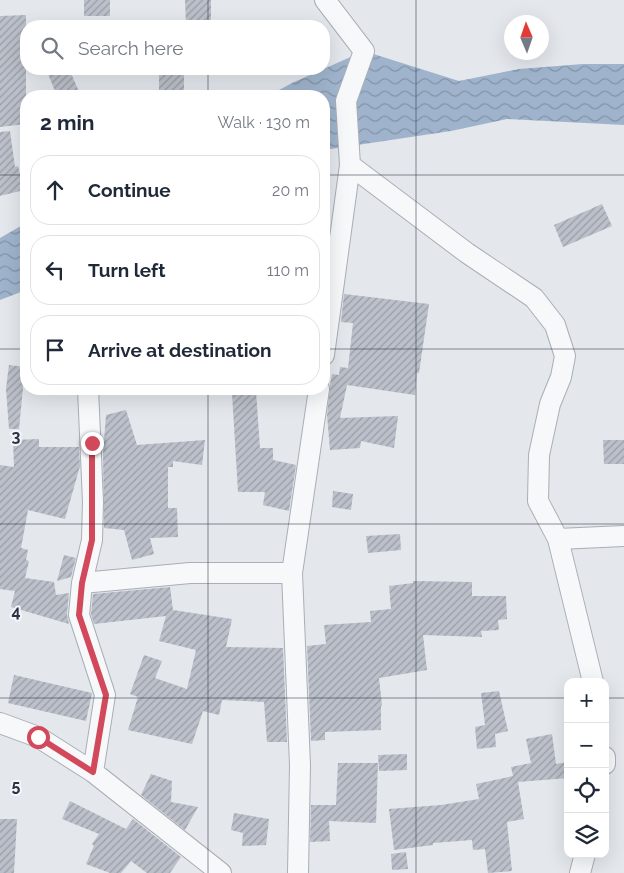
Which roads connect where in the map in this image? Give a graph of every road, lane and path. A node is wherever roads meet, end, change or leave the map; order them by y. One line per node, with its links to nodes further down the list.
1 (325, 0): 2 (street)
2 (350, 166): 3 (street); 7 (street)
3 (330, 312)
4 (88, 395): 9 (street)
5 (317, 395): 8 (street)
6 (624, 536): 7 (street)
7 (558, 539): 10 (street)
8 (292, 573): 9 (street); 15 (street)
9 (82, 583): 12 (street)
10 (592, 678)
11 (0, 723): 12 (street)
12 (93, 772): 14 (street)
13 (584, 858): 16 (street)
14 (221, 873)
15 (298, 873)
16 (580, 873)

